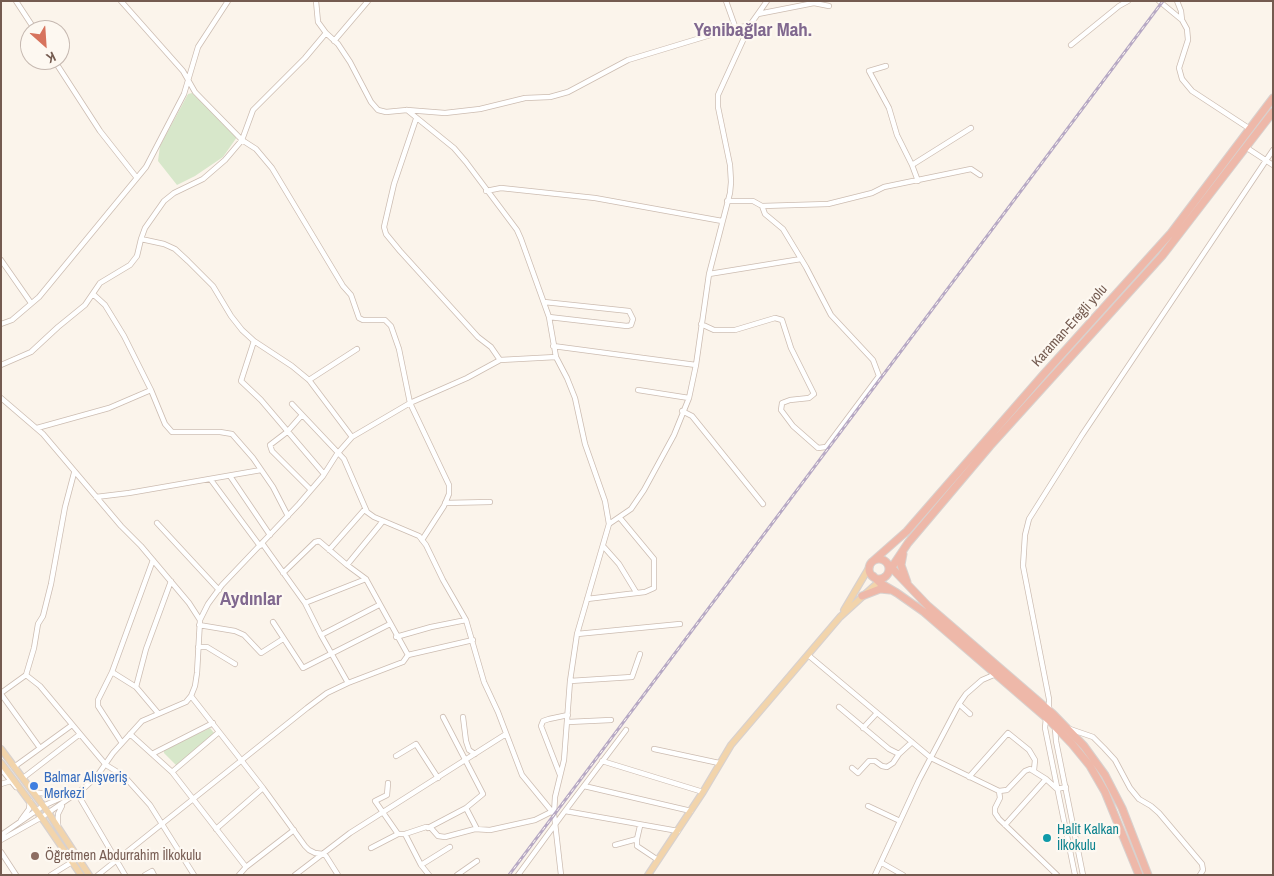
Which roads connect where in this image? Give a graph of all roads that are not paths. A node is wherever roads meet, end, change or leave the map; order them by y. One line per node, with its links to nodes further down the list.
1 (16, 1): 13 (street)
2 (121, 1): 22 (street)
3 (228, 1): 22 (street)
4 (316, 1): 17 (street)
5 (368, 1): 18 (street)
6 (726, 1): 16 (street)
7 (767, 1): 12 (street)
8 (1128, 1): 19 (street)
9 (1159, 1): 14 (street)
10 (1177, 1): 14 (street)
11 (828, 6): 12 (street)
12 (758, 14): 15 (street)
13 (28, 20)
14 (1182, 20): 28 (street)
15 (750, 25): 16 (street); 39 (street)
16 (736, 29): 24 (street)
17 (326, 33): 18 (street); 29 (street)
18 (334, 41): 24 (street)
19 (1071, 45)
20 (886, 66): 33 (street)
21 (60, 70): 36 (street)
22 (188, 80): 29 (street); 36 (street)
23 (1273, 98): 28 (highway, Karaman-Ereğli yolu)
24 (406, 110): 26 (street)
25 (1273, 112): 30 (highway, Karaman-Ereğli yolu)
26 (416, 119): 38 (street); 56 (street)
27 (971, 128): 33 (street)
28 (1250, 129): 95 (highway, Karaman-Ereğli yolu)
29 (242, 140): 42 (street); 64 (street)
30 (1246, 148): 32 (street); 90 (highway, Karaman-Ereğli yolu)
31 (1273, 150): 32 (street)
32 (1266, 160): 34 (street); 136 (street)
33 (912, 165): 37 (street)
34 (1273, 165)
35 (980, 175): 37 (street)
36 (137, 178): 48 (street)
37 (918, 181): 40 (street)
38 (486, 191): 41 (street); 47 (street)
39 (727, 201): 40 (street); 41 (street)
40 (762, 206): 43 (street)
41 (722, 221): 45 (street)
42 (141, 239): 46 (street); 52 (street)
43 (801, 259): 45 (street); 51 (street)
44 (1, 260): 48 (street)
45 (710, 274): 51 (street)
46 (93, 294): 57 (street); 60 (street)
47 (544, 302): 49 (street); 49 (street)
48 (31, 303): 50 (street)
49 (549, 317): 53 (street)
50 (1, 324)
51 (701, 324): 58 (street)
52 (254, 340): 59 (street); 69 (street)
53 (553, 346): 55 (street); 58 (street)
54 (357, 349): 59 (street)
55 (556, 357): 56 (street); 87 (street)
56 (500, 360): 64 (street)
57 (1, 365)
58 (696, 365): 63 (street)
59 (309, 380): 70 (street)
60 (151, 390): 68 (street); 72 (street)
61 (638, 390): 63 (street)
62 (1, 398): 68 (street)
63 (689, 398): 66 (street)
64 (410, 403): 70 (street); 80 (street)
65 (292, 404): 67 (street)
66 (682, 411): 81 (street); 84 (street)
67 (302, 415): 69 (street); 71 (street)
68 (37, 428): 73 (street)
69 (287, 432): 74 (street); 77 (street)
70 (352, 437): 71 (street)
71 (337, 454): 74 (street); 82 (street)
72 (261, 470): 75 (street); 83 (street)
73 (74, 473): 78 (street); 128 (street)
74 (324, 474): 77 (street)
75 (230, 476): 76 (street); 88 (street)
76 (211, 480): 78 (street); 91 (street)
77 (311, 490): 83 (street)
78 (96, 497): 94 (street)
79 (490, 502): 80 (street)
80 (445, 504): 89 (street)
81 (763, 504)
82 (365, 509): 85 (street); 93 (street)
83 (288, 516): 88 (street)
84 (620, 518): 87 (street); 102 (street)
85 (383, 521): 89 (street); 96 (street)
86 (157, 523): 101 (street)
87 (609, 524): 92 (street)
88 (270, 535): 91 (street)
89 (422, 540): 110 (street)
90 (908, 543): 97 (highway, Karaman-Ereğli yolu); 104 (highway)
91 (261, 544): 98 (street); 101 (street)
92 (603, 546): 102 (street); 106 (street)
93 (329, 550): 96 (street); 98 (street)
94 (153, 560): 100 (street); 126 (street)
95 (872, 563): 97 (highway); 97 (highway); 109 (main road)
96 (346, 565): 99 (street)
97 (884, 573): 103 (highway); 104 (highway); 105 (main road)
98 (283, 574): 107 (street)
99 (366, 579): 107 (street); 108 (street)
100 (170, 581): 111 (street); 131 (street)
101 (219, 590): 111 (street)
102 (636, 592): 106 (street)
103 (897, 593): 105 (highway); 127 (highway)
104 (916, 594): 136 (highway)
105 (862, 596): 109 (main road)
106 (587, 599): 115 (street)
107 (305, 603): 116 (street)
108 (379, 605): 113 (street); 116 (street)
109 (840, 617): 124 (main road)
110 (466, 620): 117 (street); 119 (street)
111 (200, 622): 118 (street); 120 (street)
112 (272, 622): 118 (street)
113 (390, 624): 117 (street); 121 (street)
114 (680, 624): 115 (street)
115 (576, 634): 129 (street)
116 (321, 635): 121 (street)
117 (396, 636): 123 (street)
118 (283, 639): 121 (street)
119 (473, 640): 123 (street); 155 (street)
120 (198, 647): 125 (street); 133 (street)
121 (332, 653): 130 (street)
122 (640, 654): 129 (street)
123 (408, 655): 130 (street)
124 (808, 656): 138 (street); 170 (main road)
125 (235, 664)
126 (112, 672): 131 (street); 157 (street)
127 (996, 674): 134 (street); 143 (highway)
128 (26, 675): 132 (street); 146 (street)
129 (570, 681): 140 (street)
130 (348, 683): 166 (street)
131 (136, 687): 137 (street)
132 (1, 694): 158 (street)
133 (191, 696): 137 (street); 147 (street)
134 (959, 704): 139 (street); 165 (street)
135 (839, 707): 150 (street)
136 (1049, 710): 149 (highway)
137 (158, 713): 154 (street)
138 (877, 713): 150 (street); 156 (street)
139 (970, 714)
140 (568, 715): 145 (street); 177 (street)
141 (443, 717): 167 (street)
142 (463, 717): 162 (street)
143 (1046, 718): 148 (highway); 188 (street)
144 (611, 720): 145 (street)
145 (568, 722): 177 (street)
146 (72, 724): 153 (street); 158 (street)
147 (212, 724): 152 (street); 161 (street)
148 (1055, 726): 186 (street); 259 (highway)
149 (1066, 727): 260 (highway); 261 (street)
150 (863, 728): 163 (street)
151 (626, 730): 168 (street)
152 (219, 732): 166 (street); 176 (street)
153 (80, 734): 171 (street); 179 (street)
154 (130, 734): 157 (street); 161 (street)
155 (506, 734): 162 (street); 207 (street)
156 (912, 742): 163 (street); 165 (street)
157 (122, 743): 171 (street)
158 (40, 748): 172 (street)
159 (1, 749): 172 (main road)
160 (654, 749): 170 (street)
161 (152, 754): 176 (street)
162 (475, 754): 167 (street)
163 (899, 754): 173 (street)
164 (396, 756): 180 (street)
165 (931, 758): 178 (street); 209 (street)
166 (242, 761): 187 (street); 196 (street)
167 (465, 761): 180 (street); 201 (street)
168 (602, 761): 185 (street); 191 (street)
169 (1, 763): 193 (main road)
170 (719, 763): 191 (main road)
171 (106, 765): 192 (street); 210 (street)
172 (14, 767): 179 (main road)
173 (852, 768)
174 (1, 769): 182 (street)
175 (1034, 770): 178 (street); 181 (street); 189 (street)
176 (172, 772): 196 (street)
177 (560, 776): 207 (street)
178 (969, 777): 189 (street)
179 (23, 778): 190 (main road)
180 (438, 778): 205 (street)
181 (1046, 779): 188 (street); 211 (street)
182 (11, 781): 184 (street); 193 (street)
183 (388, 783): 205 (street)
184 (1, 784)
185 (584, 786): 203 (street); 204 (street)
186 (1066, 787): 188 (street); 258 (street)
187 (263, 788): 217 (street); 219 (street)
188 (1057, 789): 257 (street)
189 (999, 791): 211 (street)
190 (33, 792): 195 (street); 199 (main road)
191 (703, 792): 204 (main road)
192 (77, 793): 194 (street); 230 (street)
193 (24, 794): 197 (main road)
194 (72, 796): 195 (street); 198 (street)
195 (63, 797): 199 (street)
196 (193, 800): 210 (street); 217 (street)
197 (30, 801): 202 (main road); 213 (street)
198 (65, 802): 206 (street); 215 (street)
199 (44, 806): 202 (street); 206 (main road)
200 (868, 806): 209 (street)
201 (466, 808): 216 (street); 218 (street)
202 (37, 811): 208 (main road); 213 (street)
203 (565, 811): 212 (street); 214 (street)
204 (691, 811): 220 (main road)
205 (383, 812): 221 (street); 229 (street)
206 (48, 813): 208 (street); 215 (main road)
207 (552, 813): 212 (street); 218 (street)
208 (44, 820): 224 (street); 233 (main road)
209 (900, 821): 234 (street)
210 (162, 824): 230 (street); 245 (street)
211 (1005, 824): 256 (street)
212 (556, 825): 251 (street); 252 (street)
213 (15, 826): 224 (street)
214 (640, 826): 220 (street); 223 (street)
215 (58, 828): 240 (main road)
216 (428, 828): 218 (street); 222 (street)
217 (216, 829): 236 (street)
218 (477, 829)
219 (294, 830): 229 (street); 236 (street)
220 (678, 831): 231 (main road)
221 (398, 834): 222 (street); 227 (street)
222 (405, 834): 235 (street)
223 (637, 839): 225 (street); 231 (street)
224 (1, 840)
225 (615, 845)
226 (450, 847): 235 (street)
227 (371, 848)
228 (1, 852): 237 (street)
229 (323, 854): 247 (street); 248 (street)
230 (117, 860): 241 (street); 242 (street)
231 (658, 860): 253 (main road)
232 (477, 861): 250 (street)
233 (72, 862): 238 (street); 239 (main road)
234 (882, 863): 254 (street); 255 (street)
235 (421, 866): 249 (street)
236 (246, 867): 246 (street)
237 (16, 875)
238 (51, 875)
239 (80, 875)
240 (89, 875)
241 (98, 875)
242 (125, 875)
243 (145, 875): 244 (street)
244 (154, 875)
245 (194, 875)
246 (239, 875)
247 (295, 875)
248 (338, 875)
249 (429, 875)
250 (457, 875)
251 (518, 875)
252 (561, 875)
253 (648, 875)
254 (875, 875)
255 (903, 875)
256 (1057, 875)
257 (1076, 875)
258 (1083, 875)
259 (1139, 875)
260 (1148, 875)
261 (1200, 875)

